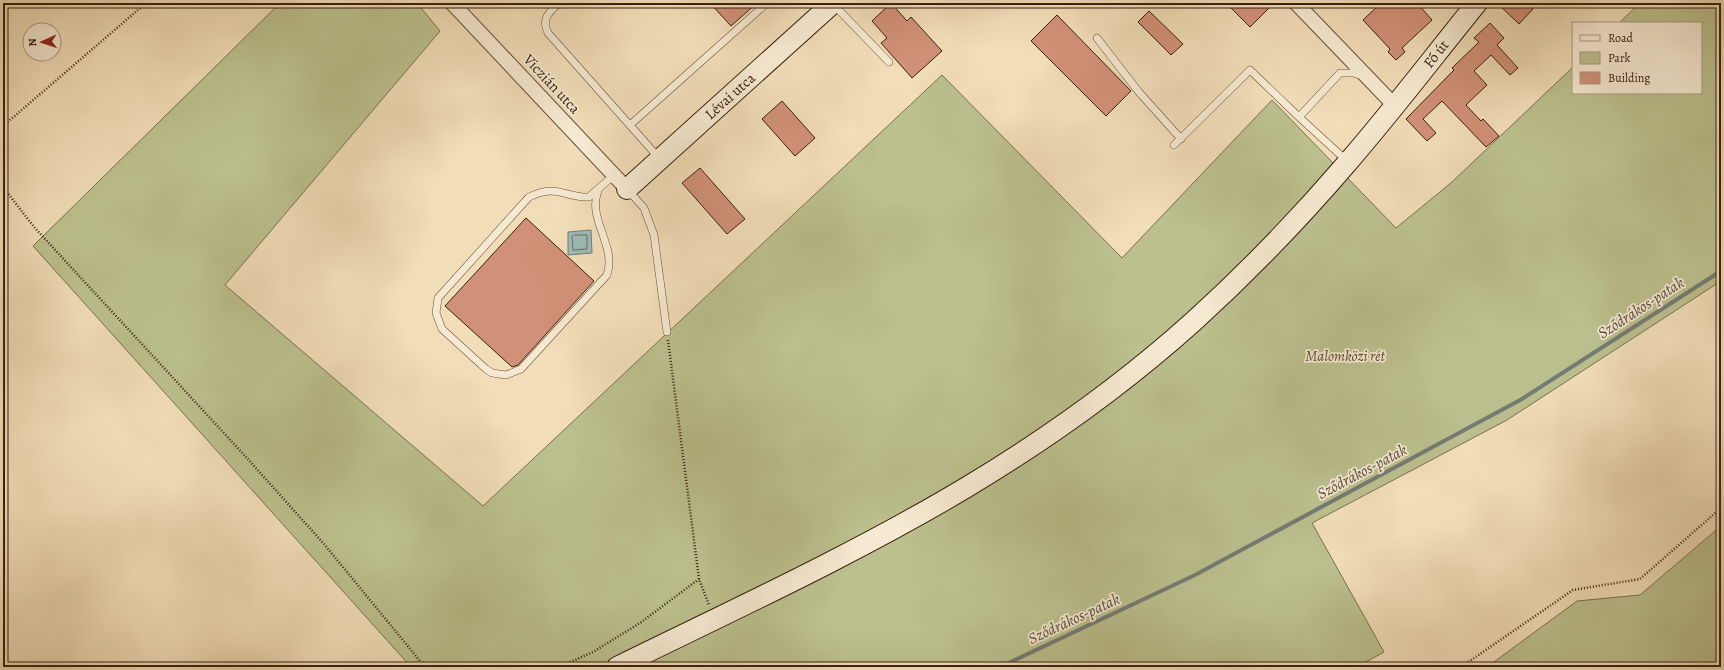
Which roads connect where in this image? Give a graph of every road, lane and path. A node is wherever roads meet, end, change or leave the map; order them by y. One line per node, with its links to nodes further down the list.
1 (146, 3): 14 (path)
2 (452, 3): 19 (street, Viczián utca)
3 (559, 3): 13 (lane)
4 (766, 3): 13 (lane)
5 (833, 3): 9 (lane); 17 (main road, Lévai utca)
6 (1296, 3): 10 (street)
7 (1478, 3): 11 (main road, Fő út)
8 (1097, 38): 15 (lane)
9 (889, 62)
10 (1368, 77): 11 (street); 12 (lane)
11 (1395, 106): 18 (main road, Fő út)
12 (1299, 117): 15 (lane); 18 (lane)
13 (630, 125): 17 (lane)
14 (3, 126)
15 (1181, 139): 16 (lane)
16 (1174, 145)
17 (660, 159): 19 (main road, Lévai utca)
18 (1348, 162): 25 (main road, Fő út)
19 (620, 182): 21 (lane); 22 (lane)
20 (3, 186): 26 (path)
21 (598, 191): 21 (lane)
22 (667, 332): 24 (path)
23 (1721, 508): 29 (path)
24 (699, 579): 25 (path); 27 (path)
25 (715, 619): 28 (main road, Fő út)
26 (425, 667)
27 (559, 667)
28 (617, 667)
29 (1461, 667)

